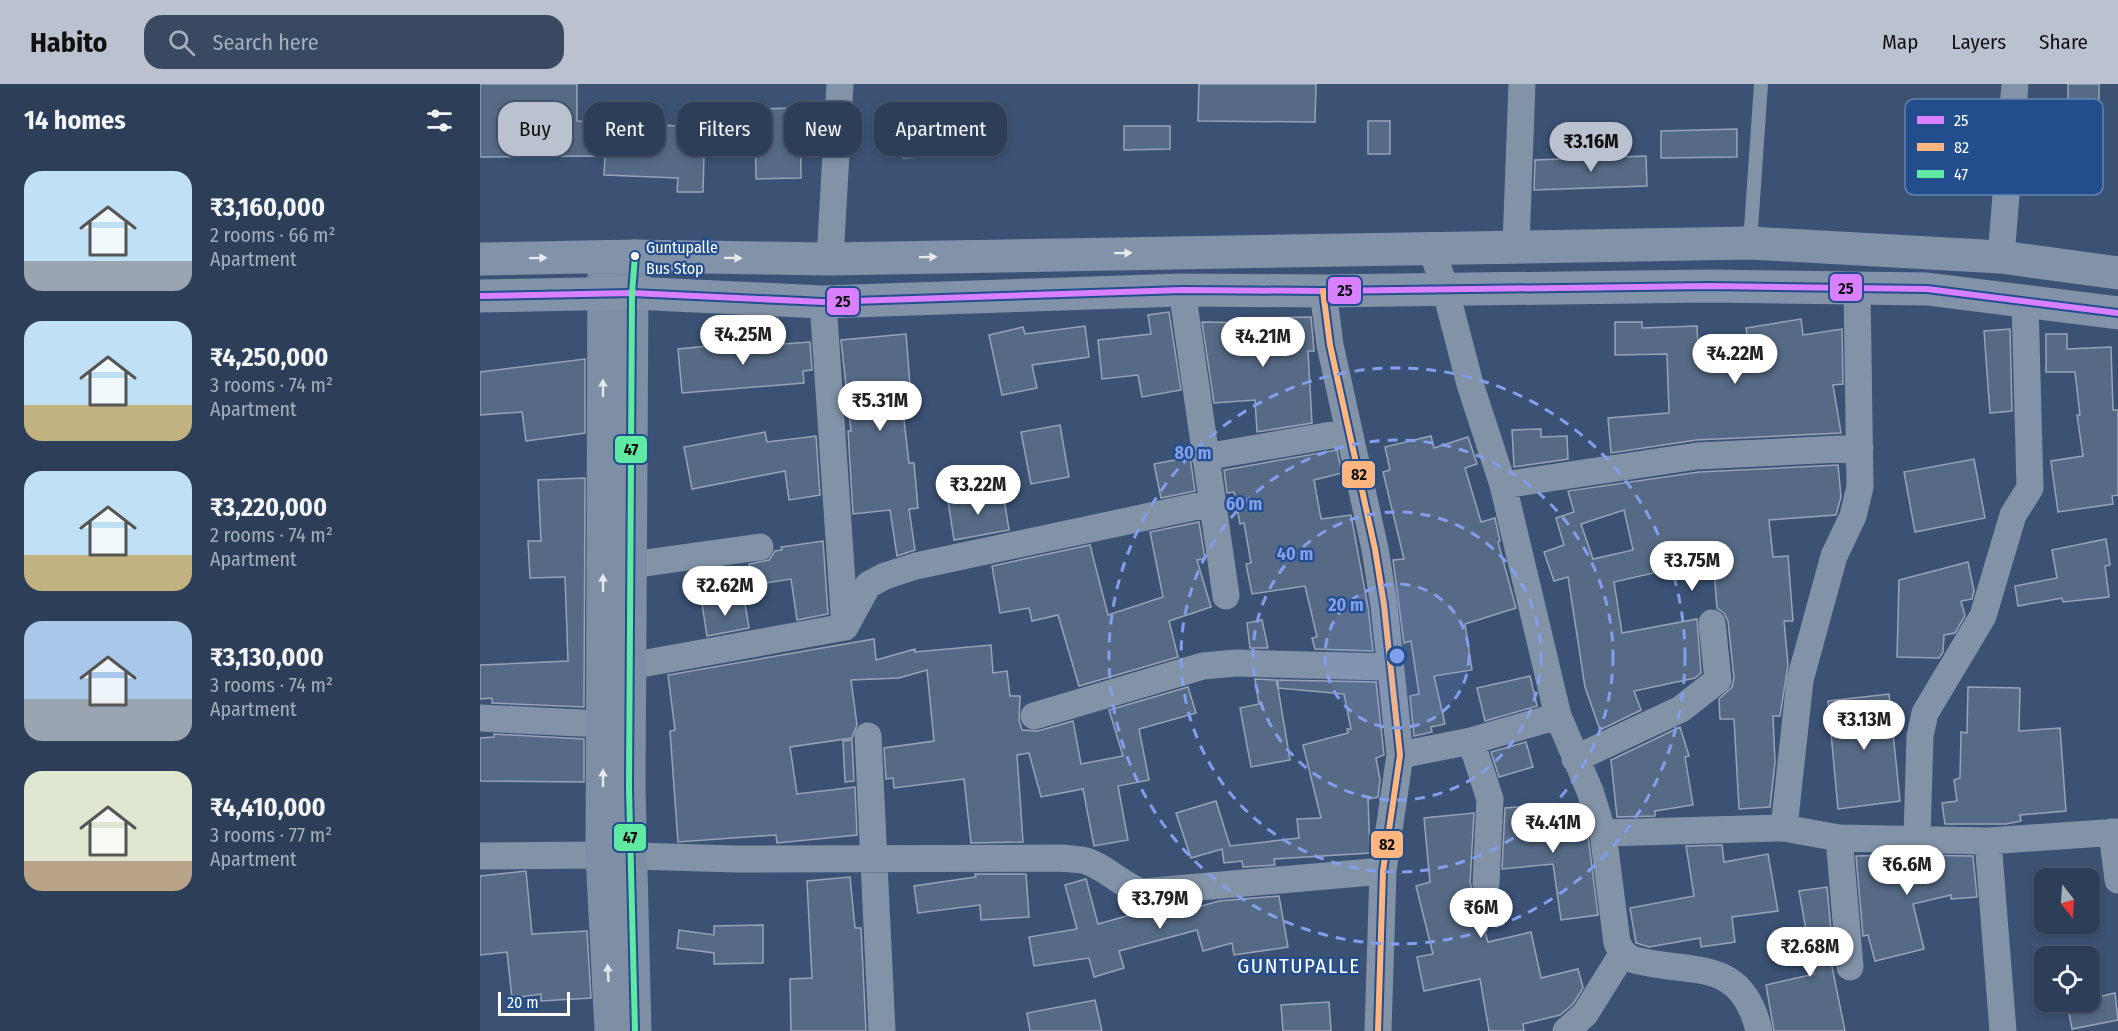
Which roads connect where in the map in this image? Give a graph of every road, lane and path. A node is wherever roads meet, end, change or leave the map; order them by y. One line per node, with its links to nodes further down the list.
1 (840, 84): 13 (street)
2 (1522, 84): 8 (street)
3 (1761, 84): 7 (lane)
4 (2015, 84): 5 (street)
5 (2014, 99)
6 (2006, 195): 11 (street)
7 (1750, 243): 8 (highway); 11 (highway)
8 (1516, 245): 9 (highway)
9 (1431, 248): 13 (highway, one-way to 9); 15 (street)
10 (620, 257): 12 (highway, one-way to 10); 13 (highway, one-way to 13); 19 (main road)
11 (2001, 257): 14 (highway)
12 (480, 259)
13 (830, 259)
14 (2118, 273)
15 (1445, 288): 16 (highway); 18 (highway); 27 (street)
16 (1857, 288): 22 (highway); 25 (street)
17 (1182, 290): 18 (highway); 21 (highway); 26 (street)
18 (1323, 291): 24 (street)
19 (618, 293): 20 (highway); 21 (highway); 30 (main road); 39 (main road, one-way to 19)
20 (480, 296)
21 (823, 302): 33 (street)
22 (2025, 303): 23 (highway); 48 (street)
23 (2118, 313)
24 (1349, 432): 26 (street); 35 (street)
25 (1860, 448): 27 (street); 44 (street)
26 (1205, 457): 28 (street)
27 (1503, 484): 37 (street)
28 (1212, 503): 31 (street); 33 (street)
29 (760, 547): 30 (street)
30 (630, 565): 34 (main road)
31 (1226, 596)
32 (1712, 623): 43 (street)
33 (845, 627): 34 (street)
34 (630, 666): 39 (main road)
35 (1390, 667): 36 (street); 42 (street)
36 (1034, 716)
37 (1557, 716): 41 (street); 43 (street)
38 (480, 718): 39 (street)
39 (617, 725): 50 (main road)
40 (868, 736): 52 (street)
41 (1471, 741): 42 (street); 55 (street)
42 (1400, 755): 53 (street)
43 (1575, 759): 46 (street)
44 (1784, 828): 46 (street); 47 (street)
45 (2115, 832): 49 (street); 54 (street)
46 (1603, 833): 56 (street)
47 (1839, 838): 48 (street); 57 (street)
48 (1917, 838): 49 (street)
49 (1988, 840): 64 (street)
50 (617, 855): 51 (street); 52 (street); 58 (main road, one-way to 50); 59 (main road)
51 (480, 856)
52 (873, 859): 53 (street); 60 (street)
53 (1383, 871): 61 (street)
54 (2118, 880)
55 (1486, 883)
56 (1623, 953): 62 (street); 63 (street)
57 (1850, 967)
58 (611, 1031)
59 (635, 1031)
60 (882, 1031)
61 (1378, 1031)
62 (1566, 1031)
63 (1759, 1031)
64 (2003, 1031)

